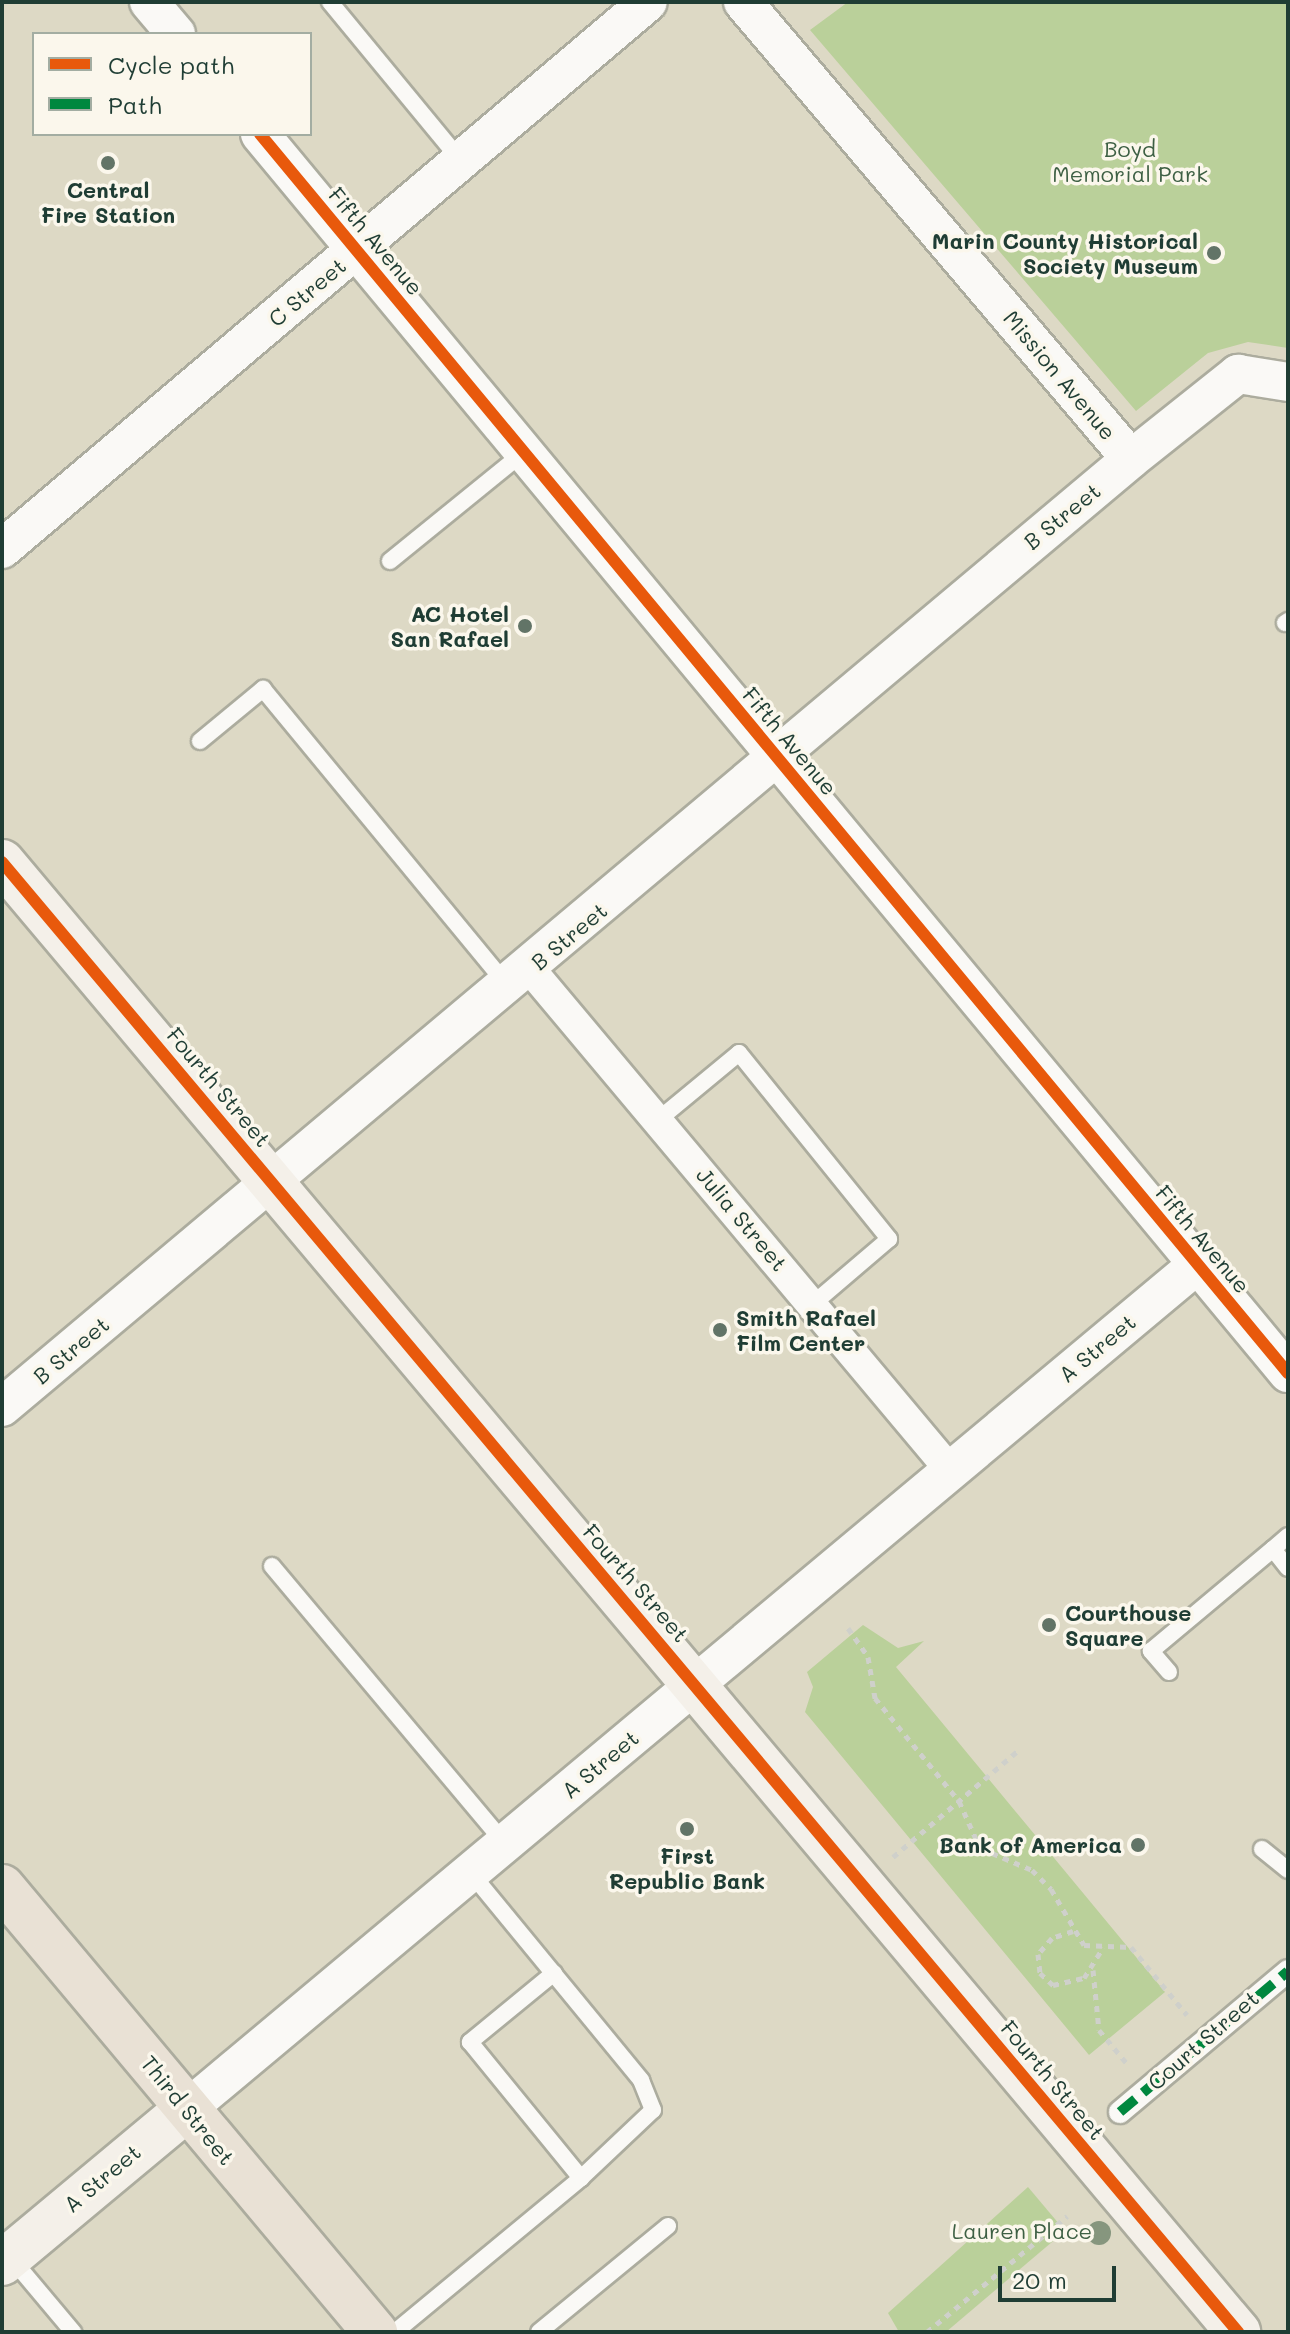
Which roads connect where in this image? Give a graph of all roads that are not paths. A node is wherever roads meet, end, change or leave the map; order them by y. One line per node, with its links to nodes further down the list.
1 (149, 2): 5 (street)
2 (330, 2): 7 (lane)
3 (648, 2): 7 (street, C Street)
4 (743, 2): 11 (street, Mission Avenue)
5 (174, 32)
6 (262, 136): 8 (street, Fifth Avenue)
7 (461, 161): 8 (street, C Street)
8 (357, 249): 10 (street, Fifth Avenue); 12 (street, C Street)
9 (1288, 382): 11 (street, Mission Avenue)
10 (525, 450): 13 (lane); 15 (street, Fifth Avenue)
11 (1131, 459): 15 (street, B Street)
12 (2, 549)
13 (390, 561)
14 (200, 741): 17 (lane)
15 (778, 759): 17 (street, B Street); 20 (street, Fifth Avenue)
16 (2, 862): 19 (main road, Fourth Street)
17 (519, 978): 18 (street, Julia Street); 19 (street, B Street)
18 (658, 1120): 21 (street, Julia Street); 21 (lane)
19 (273, 1182): 23 (street, B Street); 30 (main road, Fourth Street)
20 (1198, 1264): 22 (street, Fifth Avenue); 24 (street, A Street)
21 (813, 1304): 24 (street, Julia Street)
22 (1288, 1373)
23 (2, 1407)
24 (951, 1471): 30 (street, A Street)
25 (1288, 1536): 26 (lane)
26 (1273, 1549): 28 (lane); 29 (lane)
27 (272, 1566): 31 (lane)
28 (1288, 1568)
29 (1169, 1672)
30 (697, 1684): 31 (street, A Street); 47 (main road, Fourth Street)
31 (505, 1844): 34 (street, A Street)
32 (1262, 1849): 33 (lane)
33 (1288, 1870)
34 (470, 1872): 37 (lane); 38 (street, A Street)
35 (2, 1887): 38 (main road, Third Street)
36 (1288, 1971): 39 (street, Court Street)
37 (554, 1973): 40 (lane); 40 (lane)
38 (187, 2109): 42 (main road, A Street); 44 (main road, Third Street)
39 (1120, 2112)
40 (581, 2178): 45 (lane)
41 (668, 2226): 46 (lane)
42 (6, 2260): 43 (lane)
43 (73, 2332)
44 (375, 2332)
45 (395, 2332)
46 (539, 2332)
47 (1238, 2332)

